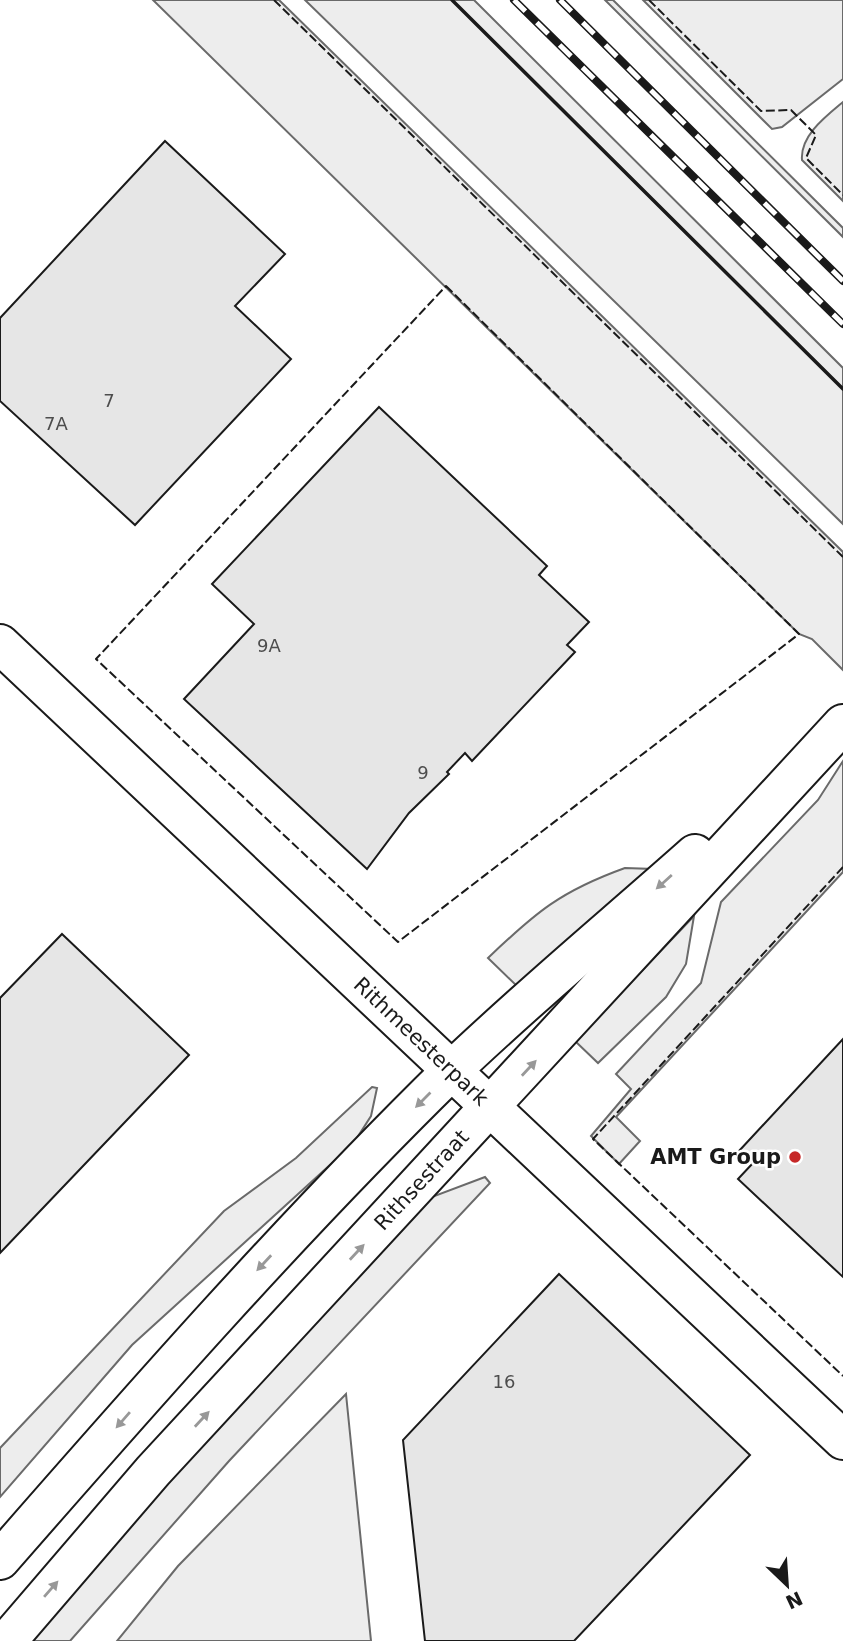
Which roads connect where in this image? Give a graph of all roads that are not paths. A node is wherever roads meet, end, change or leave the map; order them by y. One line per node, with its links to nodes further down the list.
1 (0, 643): 3 (street, Rithmeesterpark)
2 (843, 723): 3 (street, Rithsestraat, one-way to 3); 4 (street, Rithsestraat, one-way to 2)
3 (451, 1071): 4 (street, Rithmeesterpark); 6 (street, Rithsestraat, one-way to 6)
4 (491, 1109): 5 (street, Rithmeesterpark); 7 (street, Rithsestraat, one-way to 4)
5 (843, 1440)
6 (0, 1560)
7 (7, 1641)

